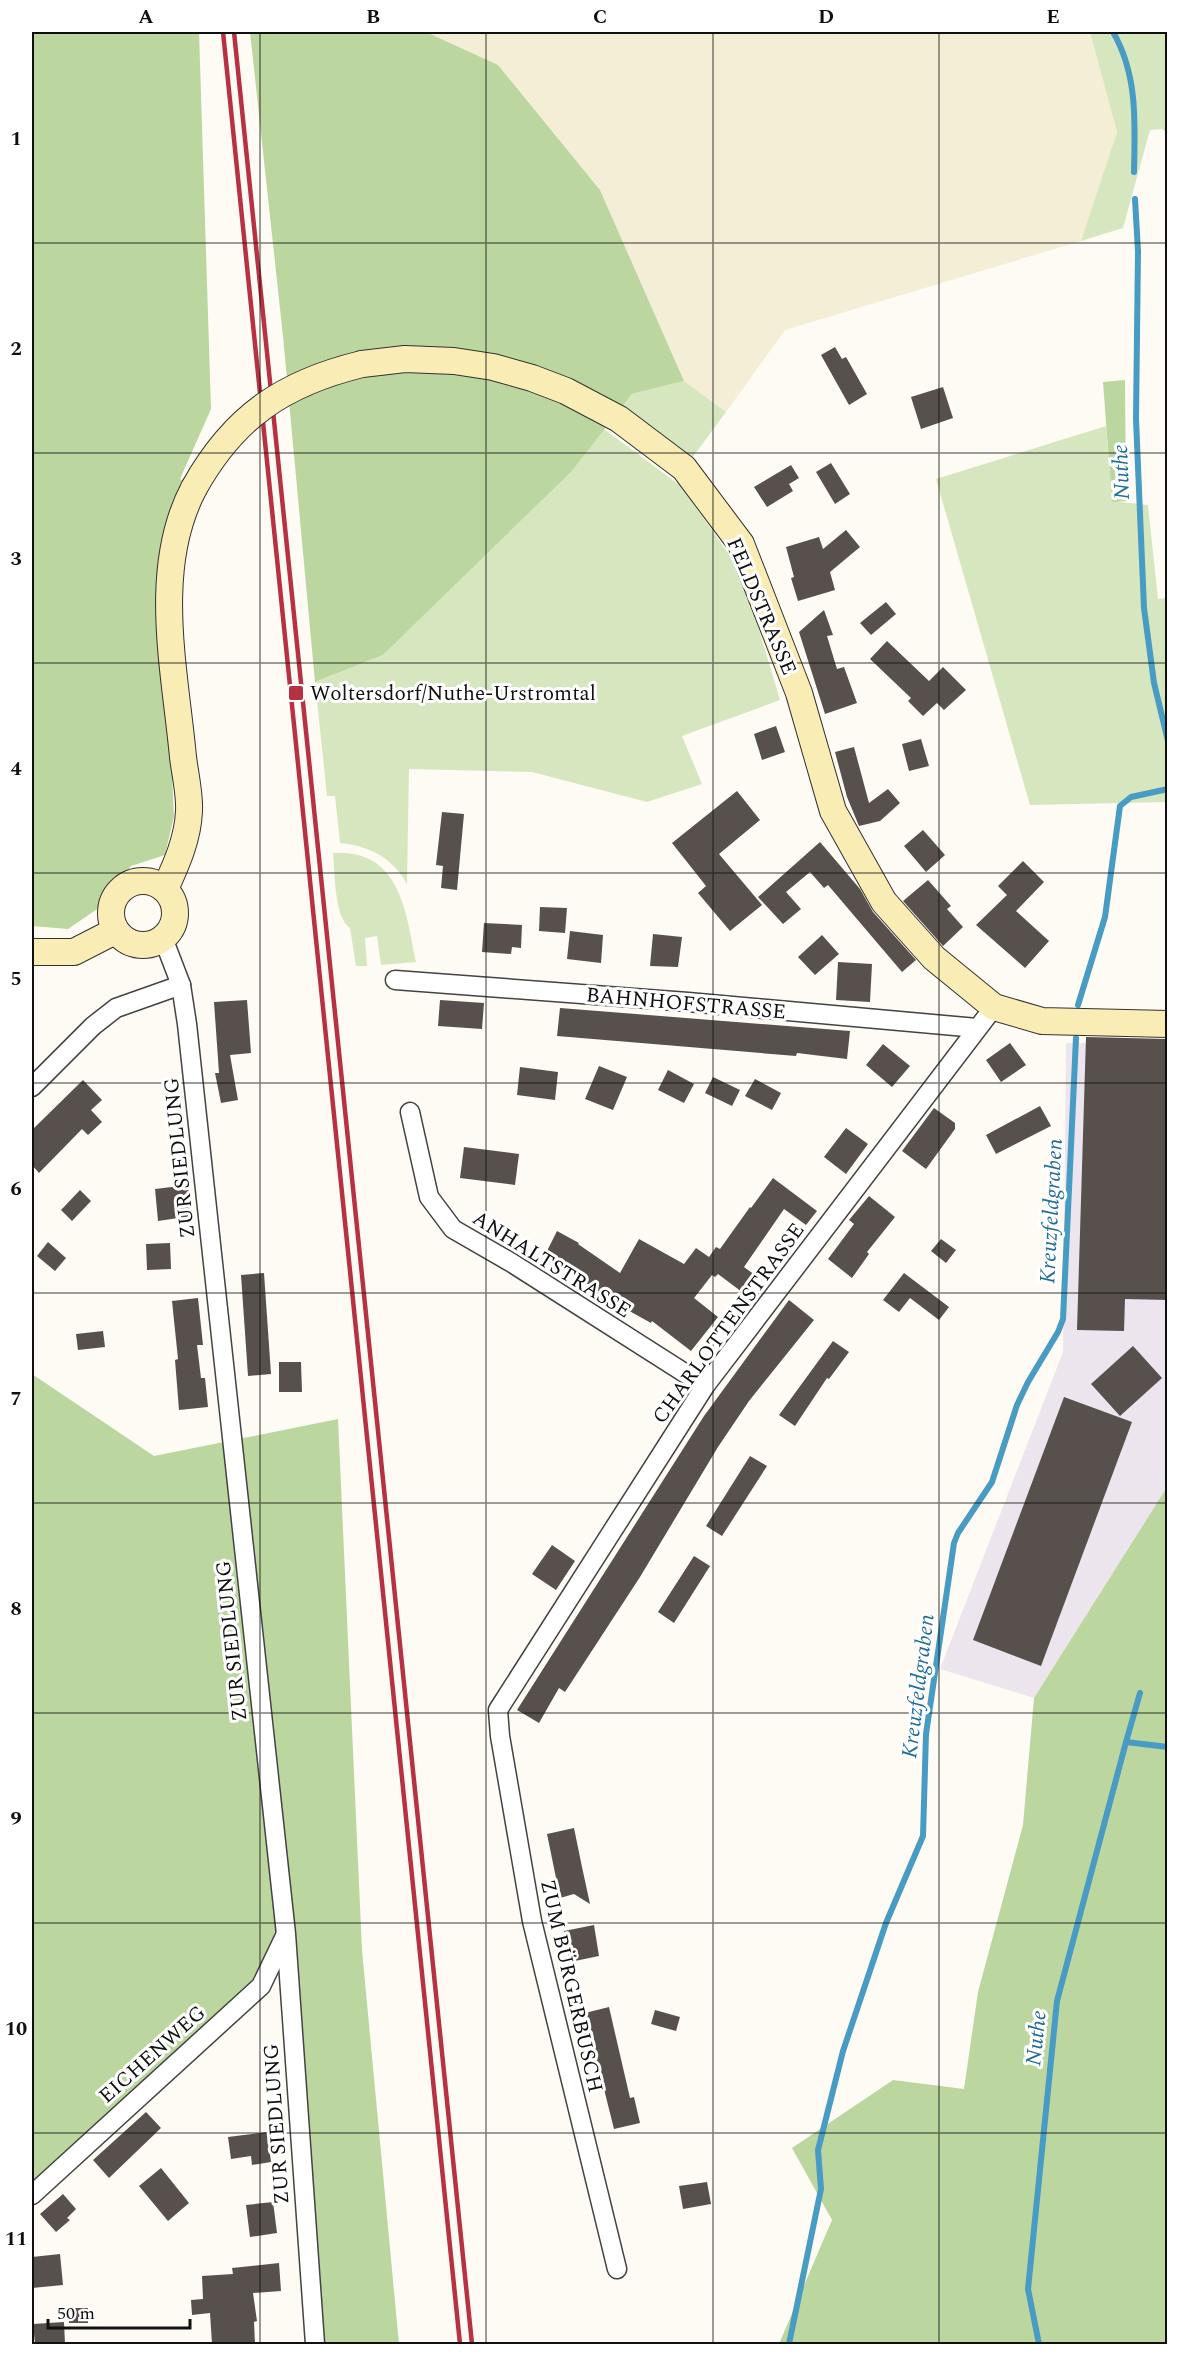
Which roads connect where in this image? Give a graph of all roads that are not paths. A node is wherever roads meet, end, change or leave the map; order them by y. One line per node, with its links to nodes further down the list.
1 (165, 889): 2 (street); 3 (street); 7 (street, FELDSTRASSE, bridge)
2 (115, 931): 3 (street); 4 (street)
3 (163, 938): 6 (street, ZUR SIEDLUNG)
4 (32, 952)
5 (395, 980): 9 (street, BAHNHOFSTRASSE)
6 (181, 985): 10 (street); 14 (street, ZUR SIEDLUNG)
7 (994, 1006): 8 (street); 9 (street, CHARLOTTENSTRASSE)
8 (1167, 1024)
9 (977, 1028): 12 (street, CHARLOTTENSTRASSE)
10 (32, 1087)
11 (411, 1112): 12 (street, ANHALTSTRASSE)
12 (705, 1386): 13 (street, CHARLOTTENSTRASSE)
13 (498, 1710): 16 (street, ZUM BÜRGERBUSCH)
14 (286, 1934): 15 (street, EICHENWEG); 17 (street, ZUR SIEDLUNG)
15 (32, 2195)
16 (617, 2269)
17 (315, 2344)

